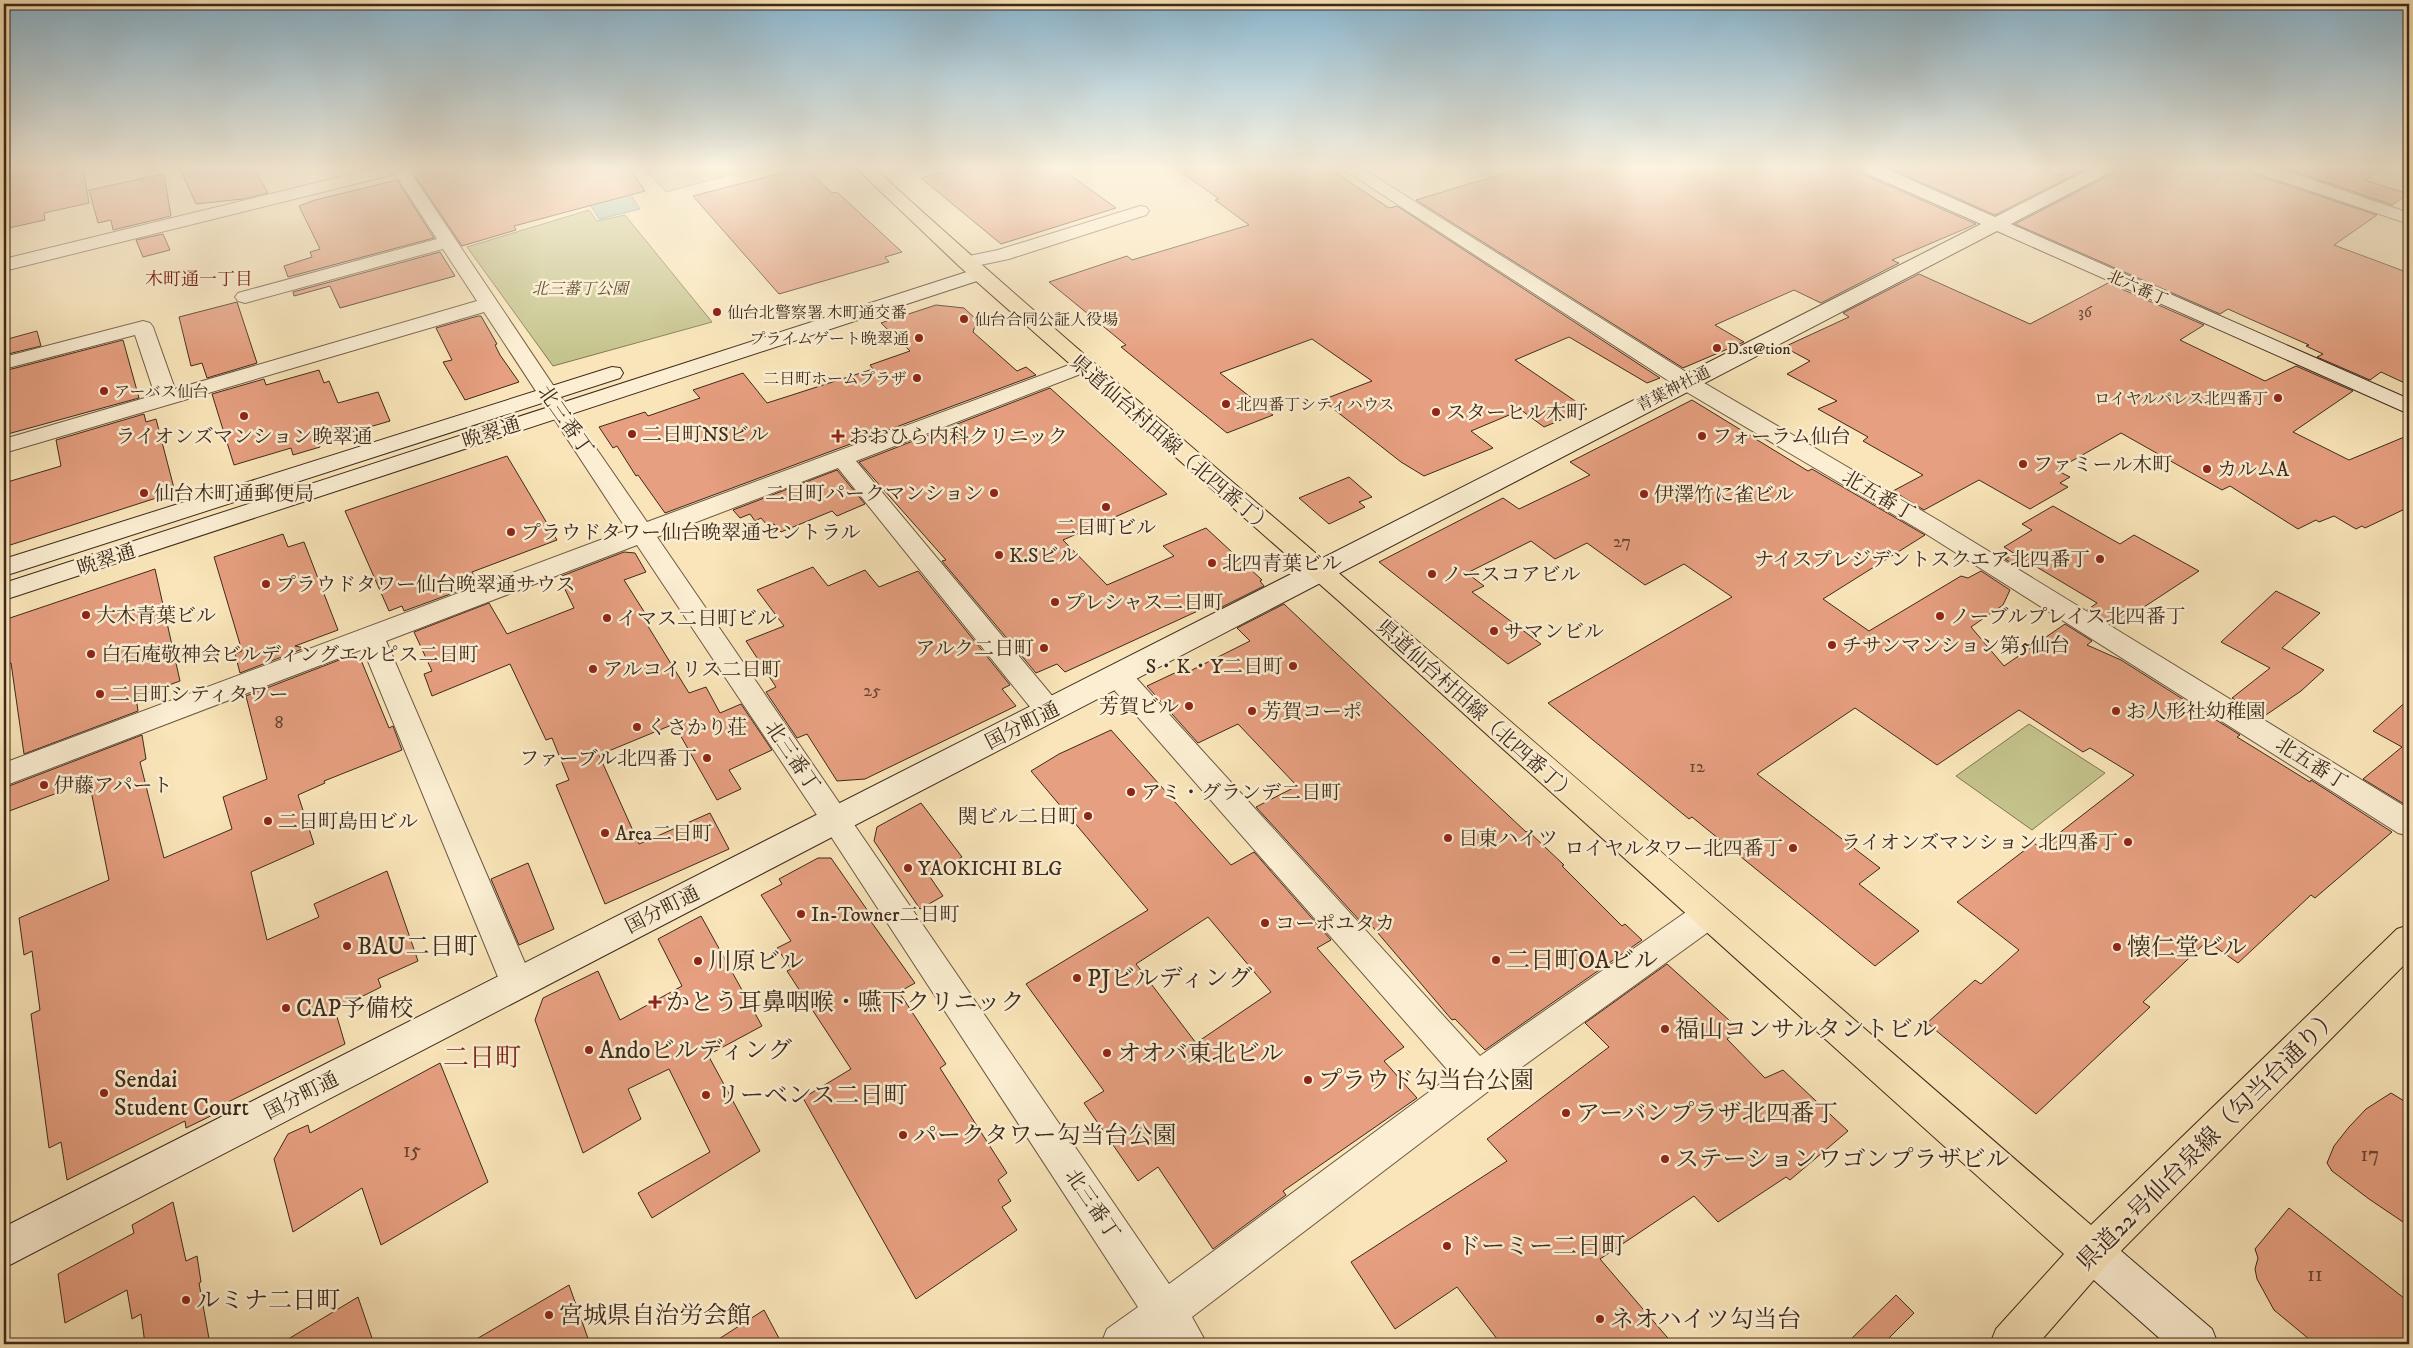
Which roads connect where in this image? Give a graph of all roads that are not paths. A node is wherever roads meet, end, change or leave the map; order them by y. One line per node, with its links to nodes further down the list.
1 (146, 230): 9 (street)
2 (441, 230): 8 (street, 北三番丁)
3 (932, 230): 10 (main road, 県道仙台村田線（北四番丁）)
4 (1081, 230): 10 (street)
5 (1447, 230): 15 (street, 北五番丁)
6 (1982, 230): 15 (street, 青葉神社通)
7 (2007, 230): 18 (street, 北六番丁)
8 (449, 242): 11 (street); 12 (street, 北三番丁)
9 (4, 265)
10 (973, 268): 14 (main road, 県道仙台村田線（北四番丁）); 17 (street, 晩翠通)
11 (245, 297)
12 (490, 304): 16 (street); 17 (street, 北三番丁)
13 (4, 363): 16 (street)
14 (1084, 366): 20 (street); 23 (main road, 県道仙台村田線（北四番丁）)
15 (1686, 382): 23 (street, 青葉神社通); 30 (street, 北五番丁)
16 (167, 398): 19 (street)
17 (552, 402): 21 (street, 北三番丁); 22 (street, 晩翠通); 24 (street, 晩翠通)
18 (2409, 407)
19 (4, 446)
20 (842, 458): 21 (street); 27 (street)
21 (643, 534): 25 (street); 29 (street, 北三番丁)
22 (4, 568)
23 (1319, 570): 26 (street, 国分町通); 31 (main road, 県道仙台村田線（北四番丁）)
24 (4, 592)
25 (371, 636): 28 (street); 33 (street)
26 (1118, 676): 27 (street, 国分町通); 34 (street)
27 (1049, 711): 29 (street, 国分町通)
28 (4, 775)
29 (835, 820): 33 (street, 国分町通); 37 (street, 北三番丁)
30 (2409, 824)
31 (1707, 915): 34 (street); 36 (main road, 県道仙台村田線（北四番丁）)
32 (2409, 939): 36 (main road, 県道22号仙台泉線（勾当台通り）)
33 (517, 984): 35 (street, 国分町通)
34 (1477, 1078): 37 (street)
35 (4, 1248)
36 (2092, 1252): 40 (main road, 県道22号仙台泉線（勾当台通り）); 41 (street)
37 (1165, 1312): 38 (street); 39 (street, 北三番丁)
38 (1122, 1344)
39 (1186, 1344)
40 (2011, 1344)
41 (2197, 1344)

